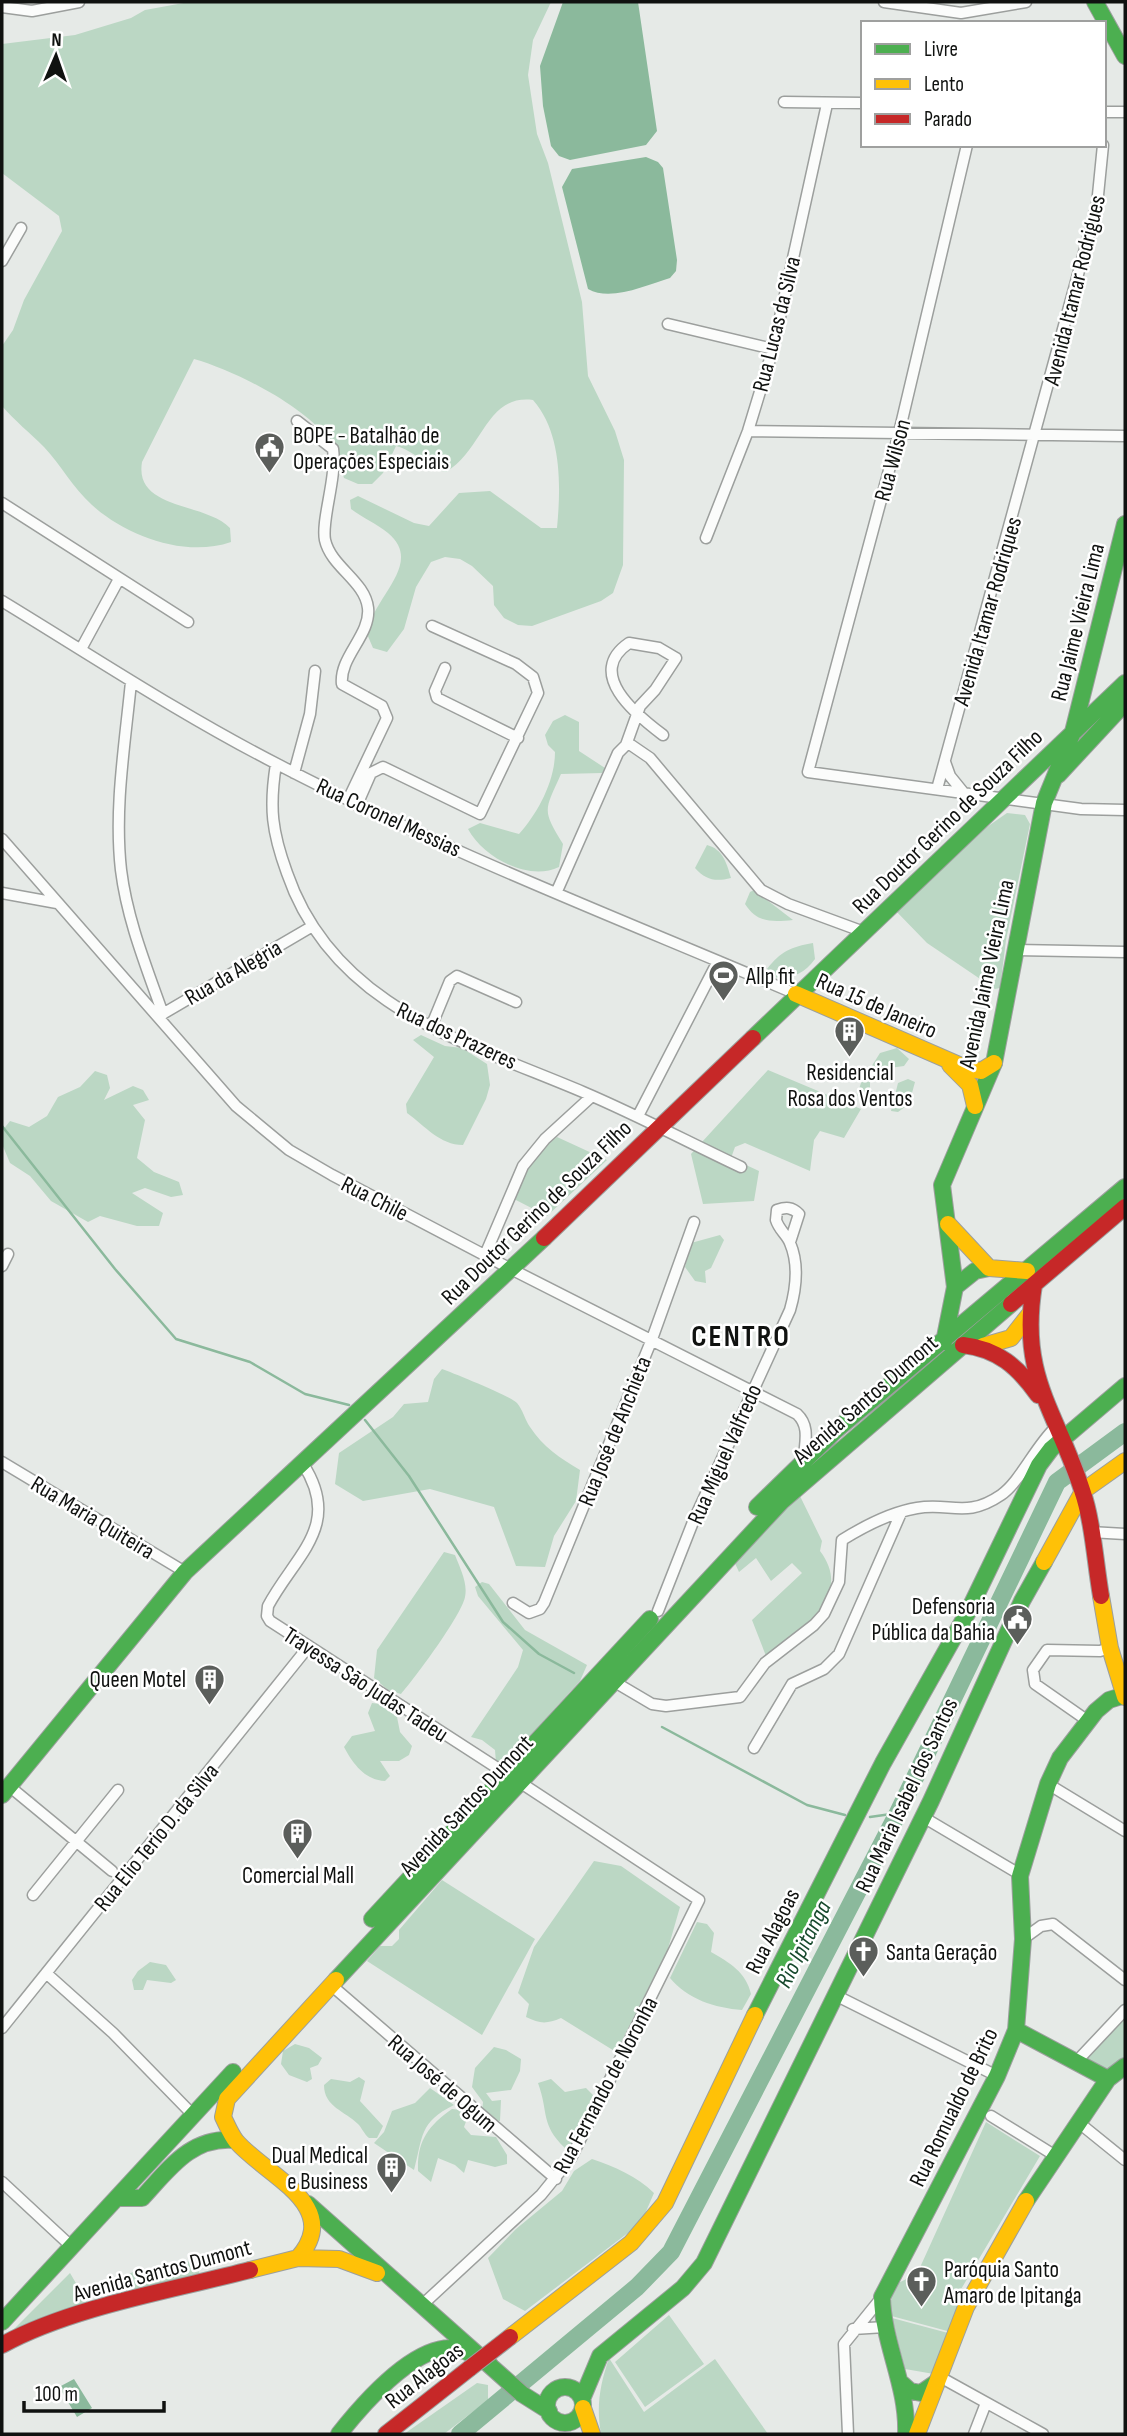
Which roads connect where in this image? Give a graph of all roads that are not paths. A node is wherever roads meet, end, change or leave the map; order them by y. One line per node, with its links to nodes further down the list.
1 (79, 2): 5 (street)
2 (884, 2): 3 (street)
3 (1026, 2)
4 (1095, 2): 7 (main road)
5 (21, 6): 6 (street)
6 (2, 7)
7 (1106, 21)
8 (1106, 22): 9 (main road)
9 (1125, 56)
10 (784, 102): 12 (street)
11 (861, 103): 12 (street)
12 (827, 104): 20 (street, Rua Lucas da Silva)
13 (1106, 112): 14 (street)
14 (1125, 113)
15 (967, 147): 23 (street, Rua Wilson)
16 (1103, 147): 24 (street, Avenida Itamar Rodrigues)
17 (21, 228): 18 (street)
18 (2, 261)
19 (668, 324): 20 (street)
20 (773, 349): 22 (street, Rua Lucas da Silva)
21 (296, 421): 44 (street)
22 (748, 431): 23 (street); 28 (street, Rua Lucas da Silva)
23 (899, 433): 24 (street); 50 (street, Rua Wilson)
24 (1037, 433): 25 (street); 45 (street, Avenida Itamar Rodriques)
25 (1125, 436)
26 (2, 503): 29 (street)
27 (1125, 524): 40 (main road, Rua Jaime Vieira Lima)
28 (706, 538)
29 (120, 579): 31 (street); 33 (street)
30 (2, 601): 33 (street, Rua Coronel Messias)
31 (188, 622)
32 (432, 626): 42 (street)
33 (81, 649): 36 (street, Rua Coronel Messias)
34 (445, 668): 42 (street)
35 (315, 671): 48 (street)
36 (131, 682): 46 (street, Rua Coronel Messias); 67 (street)
37 (1125, 683): 40 (main road, Rua Doutor Gerino de Souza Filho)
38 (1125, 702): 49 (main road, Rua Doutor Gerino de Souza Filho)
39 (638, 713): 39 (street); 41 (street); 43 (street)
40 (1073, 732): 49 (main road, Avenida Jaime Vieira Lima); 52 (main road, Rua Doutor Gerino de Souza Filho)
41 (663, 735)
42 (518, 738): 47 (street)
43 (626, 745): 57 (street); 61 (street)
44 (373, 751): 47 (street); 53 (street)
45 (945, 761): 50 (street, Avenida Itamar Rodriques); 51 (street)
46 (276, 764): 48 (street, Rua Coronel Messias); 60 (street, Rua dos Prazeres)
47 (383, 767): 53 (street)
48 (293, 773): 53 (street, Rua Coronel Messias)
49 (1054, 779): 54 (main road, Avenida Jaime Vieira Lima)
50 (937, 789): 51 (street)
51 (963, 792): 52 (street)
52 (1007, 796): 54 (street); 61 (main road, Rua Doutor Gerino de Souza Filho)
53 (353, 802): 57 (street, Rua Coronel Messias)
54 (1044, 803): 55 (street); 62 (main road, Avenida Jaime Vieira Lima)
55 (1125, 810)
56 (2, 839): 59 (street, Rua Chile)
57 (557, 891): 64 (street, Rua Coronel Messias)
58 (2, 893): 59 (street)
59 (57, 903): 67 (street, Rua Chile)
60 (310, 928): 67 (street, Rua da Alegria); 68 (street, Rua dos Prazeres)
61 (864, 932): 65 (main road, Rua Doutor Gerino de Souza Filho)
62 (1014, 950): 63 (street); 70 (main road, Avenida Jaime Vieira Lima)
63 (1125, 952)
64 (718, 961): 65 (street, Rua Coronel Messias); 73 (street)
65 (796, 994): 69 (main road, Rua 15 de Janeiro); 74 (main road, Rua Doutor Gerino de Souza Filho)
66 (516, 1002): 68 (street)
67 (160, 1016): 82 (street, Rua Chile)
68 (431, 1027): 71 (street, Rua dos Prazeres)
69 (940, 1057): 70 (main road, Rua 15 de Janeiro); 72 (main road, Rua 15 de Janeiro)
70 (994, 1063): 72 (main road, Avenida Jaime Vieira Lima)
71 (592, 1096): 73 (street, Rua dos Prazeres); 82 (street)
72 (975, 1106): 79 (main road, Avenida Jaime Vieira Lima)
73 (638, 1116): 74 (street, Rua dos Prazeres)
74 (658, 1128): 75 (street, Rua dos Prazeres); 85 (main road, Rua Doutor Gerino de Souza Filho)
75 (741, 1167)
76 (1125, 1187): 86 (main road, Avenida Santos Dumont)
77 (1125, 1207): 86 (main road, Avenida Santos Dumont)
78 (694, 1222): 89 (street, Rua José de Anchieta)
79 (947, 1222): 84 (main road); 87 (main road, Avenida Jaime Vieira Lima)
80 (790, 1242): 80 (street, Rua Miguel Valfredo); 94 (street, Rua Miguel Valfredo)
81 (8, 1254): 83 (street)
82 (485, 1255): 85 (street, Rua Chile)
83 (2, 1266)
84 (989, 1268): 86 (main road); 87 (main road)
85 (511, 1269): 89 (street, Rua Chile); 100 (main road, Rua Doutor Gerino de Souza Filho)
86 (1031, 1278): 88 (main road); 90 (main road, Avenida Santos Dumont); 91 (main road, Avenida Santos Dumont)
87 (955, 1287): 90 (main road, Avenida Jaime Vieira Lima)
88 (1029, 1315): 92 (main road); 95 (main road)
89 (652, 1339): 94 (street, Rua Chile); 106 (street, Rua José de Anchieta)
90 (944, 1343): 97 (main road, Avenida Santos Dumont)
91 (963, 1345): 92 (main road); 110 (main road, Avenida Santos Dumont)
92 (983, 1346): 95 (main road)
93 (1125, 1386): 96 (main road, Rua Alagoas)
94 (753, 1390): 97 (street, Rua Chile); 107 (street, Rua Miguel Valfredo)
95 (1045, 1405): 96 (main road)
96 (1061, 1440): 101 (main road); 102 (street); 167 (main road, Rua Alagoas, bridge)
97 (804, 1459): 107 (main road, Avenida Santos Dumont)
98 (1125, 1461): 101 (main road, Rua Maria Isabel dos Santos)
99 (2, 1462): 105 (street, Rua Maria Quiteira)
100 (303, 1464): 105 (main road, Rua Doutor Gerino de Souza Filho); 108 (street, Travessa São Judas Tadeu)
101 (1082, 1487): 103 (main road); 118 (main road, Rua Maria Isabel dos Santos)
102 (901, 1513): 110 (street); 113 (street)
103 (1090, 1532): 104 (street); 109 (main road)
104 (1125, 1534)
105 (185, 1572): 117 (main road, Rua Doutor Gerino de Souza Filho)
106 (513, 1603)
107 (658, 1611): 114 (main road, Avenida Santos Dumont)
108 (309, 1646): 114 (street, Travessa São Judas Tadeu); 126 (street, Rua Elio Terio D. da Silva)
109 (1110, 1648): 111 (main road); 112 (street)
110 (613, 1681): 114 (main road, Avenida Santos Dumont)
111 (1125, 1695): 112 (main road, Rua Romualdo de Brito)
112 (1088, 1721): 115 (main road, Rua Romualdo de Brito)
113 (754, 1748)
114 (512, 1777): 124 (street, Travessa São Judas Tadeu); 128 (main road, Avenida Santos Dumont); 137 (main road, Avenida Santos Dumont)
115 (1048, 1784): 119 (street); 122 (main road, Rua Romualdo de Brito)
116 (118, 1790): 120 (street)
117 (5, 1791): 120 (street)
118 (923, 1817): 122 (street); 129 (main road, Rua Maria Isabel dos Santos)
119 (1125, 1831)
120 (76, 1843): 121 (street); 123 (street)
121 (112, 1871)
122 (1021, 1875): 125 (main road, Rua Romualdo de Brito)
123 (33, 1895)
124 (699, 1900): 143 (street, Rua Fernando de Noronha)
125 (1023, 1940): 127 (street); 132 (main road, Rua Romualdo de Brito)
126 (46, 1973): 131 (street, Rua Elio Terio D. da Silva); 137 (street)
127 (1125, 1980)
128 (331, 1985): 140 (main road, Avenida Santos Dumont); 143 (street, Rua José de Ogum)
129 (835, 1995): 135 (street); 162 (main road, Rua Maria Isabel dos Santos)
130 (1125, 2010): 133 (street)
131 (2, 2028)
132 (1016, 2030): 133 (main road); 135 (main road, Rua Romualdo de Brito)
133 (1076, 2062): 136 (main road)
134 (1125, 2066): 136 (main road)
135 (997, 2076): 150 (main road, Rua Romualdo de Brito)
136 (1108, 2079): 139 (main road)
137 (194, 2116): 145 (main road, Avenida Santos Dumont)
138 (991, 2116): 141 (street)
139 (1078, 2122): 141 (main road); 142 (street)
140 (235, 2140): 145 (main road); 146 (main road)
141 (1054, 2155): 157 (main road)
142 (1125, 2160)
143 (556, 2179): 151 (street, Rua Fernando de Noronha)
144 (2, 2182): 147 (street)
145 (117, 2198): 147 (main road, Avenida Santos Dumont)
146 (306, 2203): 148 (main road); 149 (main road)
147 (72, 2247): 152 (main road, Avenida Santos Dumont)
148 (298, 2258): 149 (main road, Avenida Santos Dumont); 155 (main road, Avenida Santos Dumont)
149 (390, 2280): 151 (main road)
150 (882, 2297): 153 (main road); 154 (street)
151 (421, 2306): 156 (main road)
152 (2, 2322)
153 (885, 2327): 154 (street); 158 (main road)
154 (853, 2329): 169 (street)
155 (2, 2345)
156 (490, 2365): 160 (main road); 166 (main road)
157 (938, 2379): 158 (main road); 163 (street); 164 (main road)
158 (900, 2382): 161 (main road)
159 (552, 2394): 160 (main road); 162 (main road); 165 (main road)
160 (526, 2397): 165 (main road)
161 (904, 2401): 164 (main road); 170 (main road)
162 (582, 2403): 165 (main road); 168 (main road)
163 (986, 2403): 172 (street); 173 (street)
164 (929, 2404): 171 (main road)
165 (558, 2422)
166 (339, 2434)
167 (386, 2434)
168 (592, 2434)
169 (848, 2434)
170 (906, 2434)
171 (917, 2434)
172 (974, 2434)
173 (1043, 2434)

